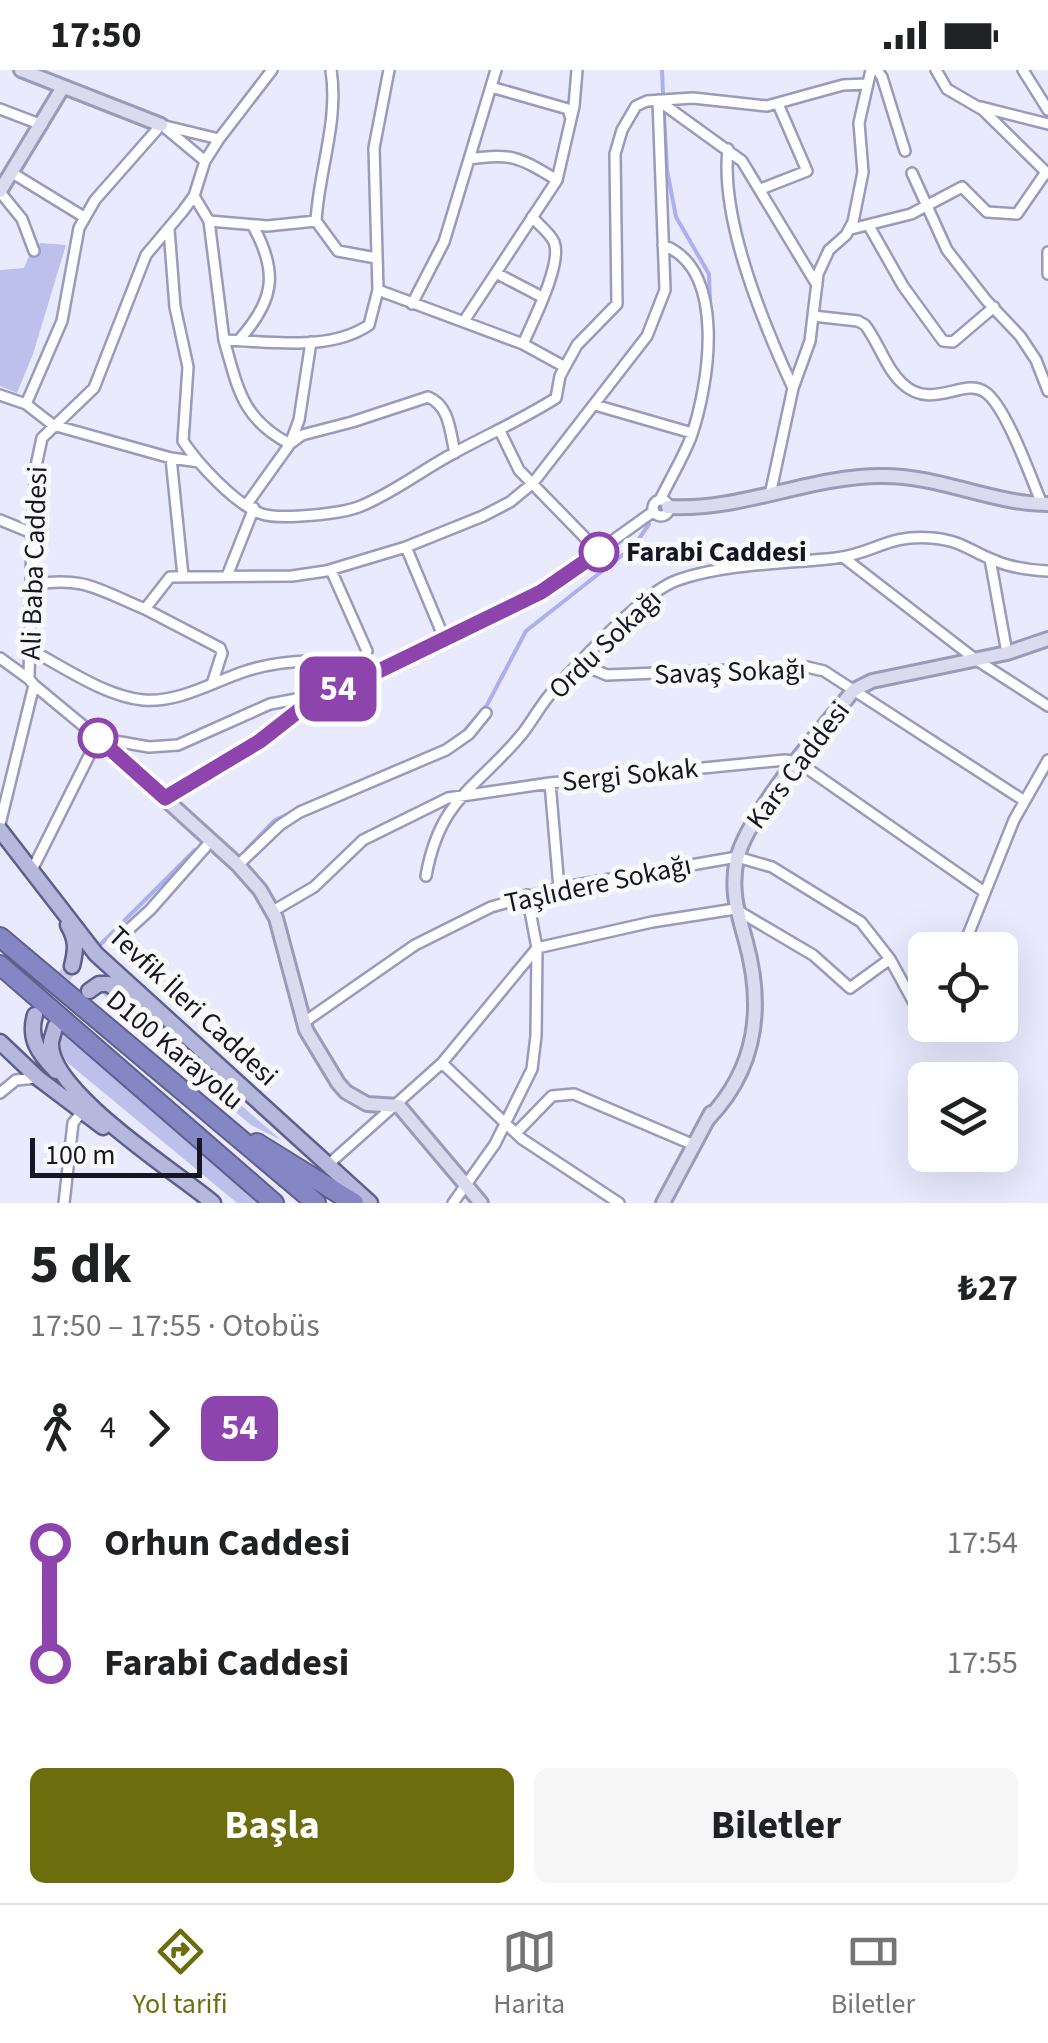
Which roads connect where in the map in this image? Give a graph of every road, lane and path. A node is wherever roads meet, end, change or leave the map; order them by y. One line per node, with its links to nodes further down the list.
1 (20, 70): 11 (street)
2 (272, 70): 22 (street)
3 (331, 70): 37 (street)
4 (389, 70): 45 (street)
5 (496, 70): 12 (street)
6 (576, 70): 18 (street)
7 (874, 70): 10 (street); 24 (street)
8 (936, 70): 15 (street)
9 (1023, 70): 17 (street)
10 (866, 84): 14 (street); 41 (street)
11 (63, 87): 20 (street); 21 (street)
12 (491, 87): 18 (street); 25 (street)
13 (658, 100): 14 (street); 23 (street); 42 (street); 61 (street)
14 (778, 104): 31 (street)
15 (974, 105): 19 (street); 27 (street)
16 (0, 108): 21 (street)
17 (1048, 110)
18 (571, 122): 29 (street)
19 (1048, 124)
20 (161, 125): 22 (street); 26 (street); 35 (street)
21 (42, 126): 30 (street)
22 (219, 139): 26 (street)
23 (728, 150): 31 (street); 62 (street)
24 (905, 151)
25 (469, 159): 29 (street); 51 (street)
26 (205, 161): 32 (street)
27 (1047, 173): 33 (street)
28 (912, 174): 33 (street)
29 (556, 180): 34 (street)
30 (4, 185): 35 (street); 43 (street)
31 (761, 189): 48 (street)
32 (194, 196): 36 (street); 40 (street)
33 (927, 208): 39 (street); 52 (street)
34 (532, 217): 46 (street); 50 (street)
35 (84, 218): 65 (street)
36 (209, 221): 38 (street); 55 (street)
37 (316, 221): 38 (street); 45 (street)
38 (253, 226): 56 (street)
39 (869, 226): 41 (street); 52 (street)
40 (169, 229): 67 (street); 73 (street)
41 (850, 229): 48 (street)
42 (663, 245): 66 (street); 69 (street)
43 (34, 250)
44 (1048, 252): 47 (street)
45 (376, 258): 49 (street)
46 (496, 273): 50 (street); 54 (street)
47 (1048, 274)
48 (817, 285): 53 (street)
49 (378, 290): 51 (street); 57 (street)
50 (542, 296): 58 (street)
51 (412, 304): 54 (street)
52 (994, 308): 60 (street)
53 (813, 316): 62 (street); 77 (street)
54 (464, 321): 58 (street)
55 (224, 340): 56 (street); 70 (street)
56 (239, 340): 57 (street)
57 (311, 342): 70 (street)
58 (523, 344): 61 (street)
59 (1048, 352): 60 (street)
60 (1036, 360): 63 (street)
61 (565, 367): 68 (street)
62 (792, 388): 75 (street)
63 (1048, 392)
64 (0, 395): 65 (street)
65 (26, 404): 67 (street)
66 (595, 405): 69 (street); 74 (street)
67 (53, 424): 72 (street); 80 (street, Ali Baba Caddesi)
68 (500, 431): 71 (street); 74 (street)
69 (692, 434): 76 (street)
70 (290, 444): 71 (street); 78 (street)
71 (454, 453): 78 (street)
72 (171, 458): 73 (street); 87 (street)
73 (199, 462): 78 (street)
74 (533, 483): 81 (street); 82 (street)
75 (770, 495): 76 (street); 77 (street)
76 (664, 504): 82 (street)
77 (1045, 504)
78 (250, 506): 88 (street)
79 (0, 520): 80 (street)
80 (32, 533): 89 (street, Ali Baba Caddesi)
81 (406, 547): 85 (street); 91 (street)
82 (599, 552): 91 (street)
83 (843, 557): 84 (street, Ordu Sokağı); 97 (street); 98 (street, Ordu Sokağı)
84 (990, 559): 86 (street, Ordu Sokağı); 95 (street)
85 (331, 570): 88 (street); 94 (street)
86 (1048, 571)
87 (183, 576): 88 (street); 90 (street)
88 (227, 576)
89 (31, 585): 90 (street); 93 (street, Ali Baba Caddesi)
90 (145, 609): 101 (street)
91 (444, 638): 99 (street)
92 (1048, 639): 95 (street, Kars Caddesi)
93 (29, 649): 100 (street, Ali Baba Caddesi); 101 (street)
94 (367, 651)
95 (1007, 652): 97 (street, Kars Caddesi)
96 (0, 658): 100 (street)
97 (974, 659): 102 (street, Kars Caddesi); 104 (street)
98 (580, 664): 102 (street, Savaş Sokağı); 110 (street, Ordu Sokağı)
99 (378, 670): 101 (street); 103 (street)
100 (32, 682): 106 (street); 113 (street, Ali Baba Caddesi)
101 (212, 684)
102 (854, 690): 108 (street, Kars Caddesi); 112 (street, Savaş Sokağı)
103 (323, 694): 106 (street); 111 (street)
104 (1048, 706)
105 (486, 713): 117 (street)
106 (98, 738): 111 (street); 118 (street)
107 (1048, 760): 112 (street)
108 (798, 762): 109 (street, Sergi Sokak); 116 (street, Kars Caddesi); 121 (street)
109 (550, 782): 110 (street, Sergi Sokak); 120 (street)
110 (463, 794): 119 (street, Ordu Sokağı); 123 (street, Sergi Sokak)
111 (165, 798): 114 (street)
112 (1023, 800): 121 (street)
113 (0, 827): 118 (main road, Tevfik İleri Caddesi)
114 (211, 841): 117 (street); 127 (street)
115 (0, 844): 131 (main road)
116 (737, 857): 120 (street, Taşlıdere Sokağı); 124 (street, Kars Caddesi); 129 (street)
117 (238, 865): 123 (street)
118 (32, 870): 148 (main road, Tevfik İleri Caddesi)
119 (426, 876)
120 (559, 888): 122 (street, Taşlıdere Sokağı)
121 (983, 891): 125 (street)
122 (527, 895): 128 (street); 135 (street, Taşlıdere Sokağı)
123 (273, 911): 135 (street)
124 (737, 915): 128 (street); 129 (street); 147 (street, Kars Caddesi)
125 (968, 932)
126 (0, 937): 143 (highway, D100 Karayolu)
127 (115, 942)
128 (536, 948): 138 (street); 145 (street)
129 (890, 958): 133 (street)
130 (0, 966): 153 (highway, D100 Karayolu)
131 (72, 966)
132 (89, 991): 156 (main road)
133 (908, 992)
134 (35, 1015): 140 (main road)
135 (304, 1022): 142 (street)
136 (55, 1027): 140 (main road)
137 (0, 1042): 139 (main road)
138 (442, 1063): 142 (street); 145 (street)
139 (38, 1078): 141 (street); 144 (main road)
140 (74, 1089): 149 (main road)
141 (0, 1093)
142 (393, 1105): 148 (street); 150 (street)
143 (201, 1108): 154 (highway, D100 Karayolu); 155 (highway)
144 (80, 1113): 149 (main road); 152 (street)
145 (505, 1122): 146 (street); 150 (street)
146 (516, 1133): 147 (street); 159 (street)
147 (694, 1145): 160 (street, Kars Caddesi)
148 (330, 1164): 156 (main road, Tevfik İleri Caddesi)
149 (175, 1173): 151 (main road)
150 (464, 1187): 157 (street); 158 (street)
151 (211, 1202)
152 (64, 1203)
153 (274, 1203)
154 (316, 1203)
155 (354, 1203)
156 (366, 1203)
157 (453, 1203)
158 (480, 1203)
159 (618, 1203)
160 (663, 1203)

